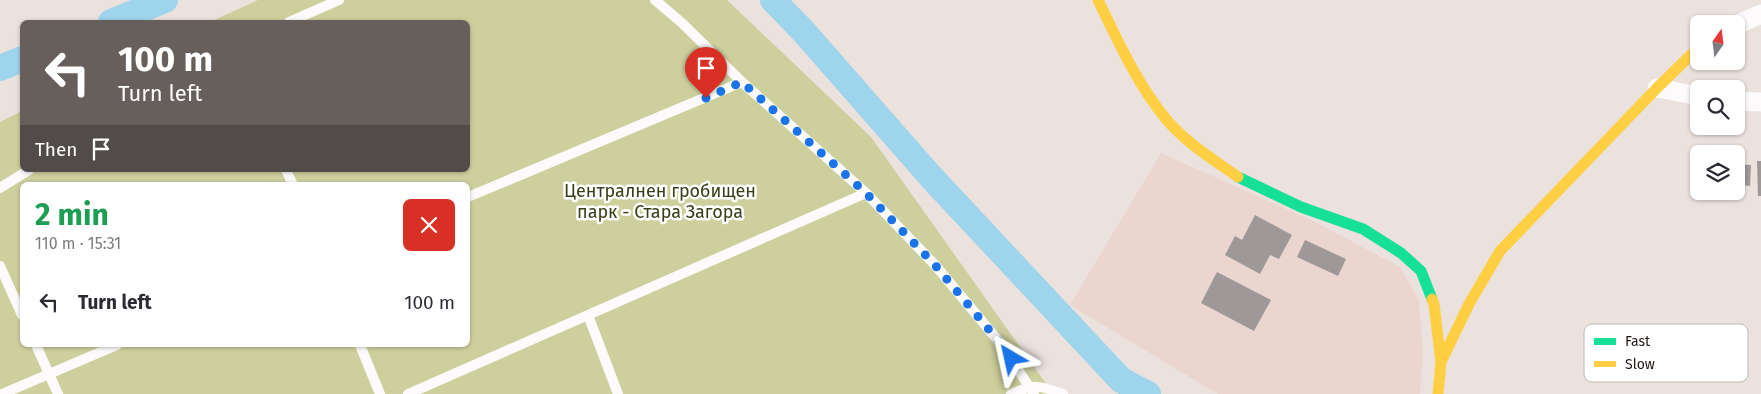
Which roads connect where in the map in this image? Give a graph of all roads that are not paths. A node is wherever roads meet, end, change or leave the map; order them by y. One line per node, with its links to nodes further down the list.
1 (339, 0): 5 (lane)
2 (654, 0): 8 (lane)
3 (1098, 0): 23 (street)
4 (1761, 14): 6 (street)
5 (294, 20)
6 (1745, 21)
7 (1690, 56): 9 (street)
8 (742, 82): 15 (lane); 16 (lane)
9 (1657, 88): 10 (street); 23 (street)
10 (1690, 94)
11 (1745, 101): 12 (street)
12 (1761, 102)
13 (26, 172): 14 (lane)
14 (0, 188)
15 (866, 193): 19 (lane); 25 (lane)
16 (470, 196)
17 (0, 266): 18 (lane)
18 (20, 311)
19 (588, 315): 29 (lane); 30 (lane)
20 (37, 347): 24 (lane)
21 (112, 347): 24 (lane)
22 (361, 347): 28 (lane)
23 (1441, 362): 33 (street)
24 (49, 374): 26 (lane); 27 (lane)
25 (1032, 390): 31 (lane); 32 (lane)
26 (2, 394)
27 (58, 394)
28 (380, 394)
29 (408, 394)
30 (618, 394)
31 (1012, 394)
32 (1063, 394)
33 (1438, 394)

